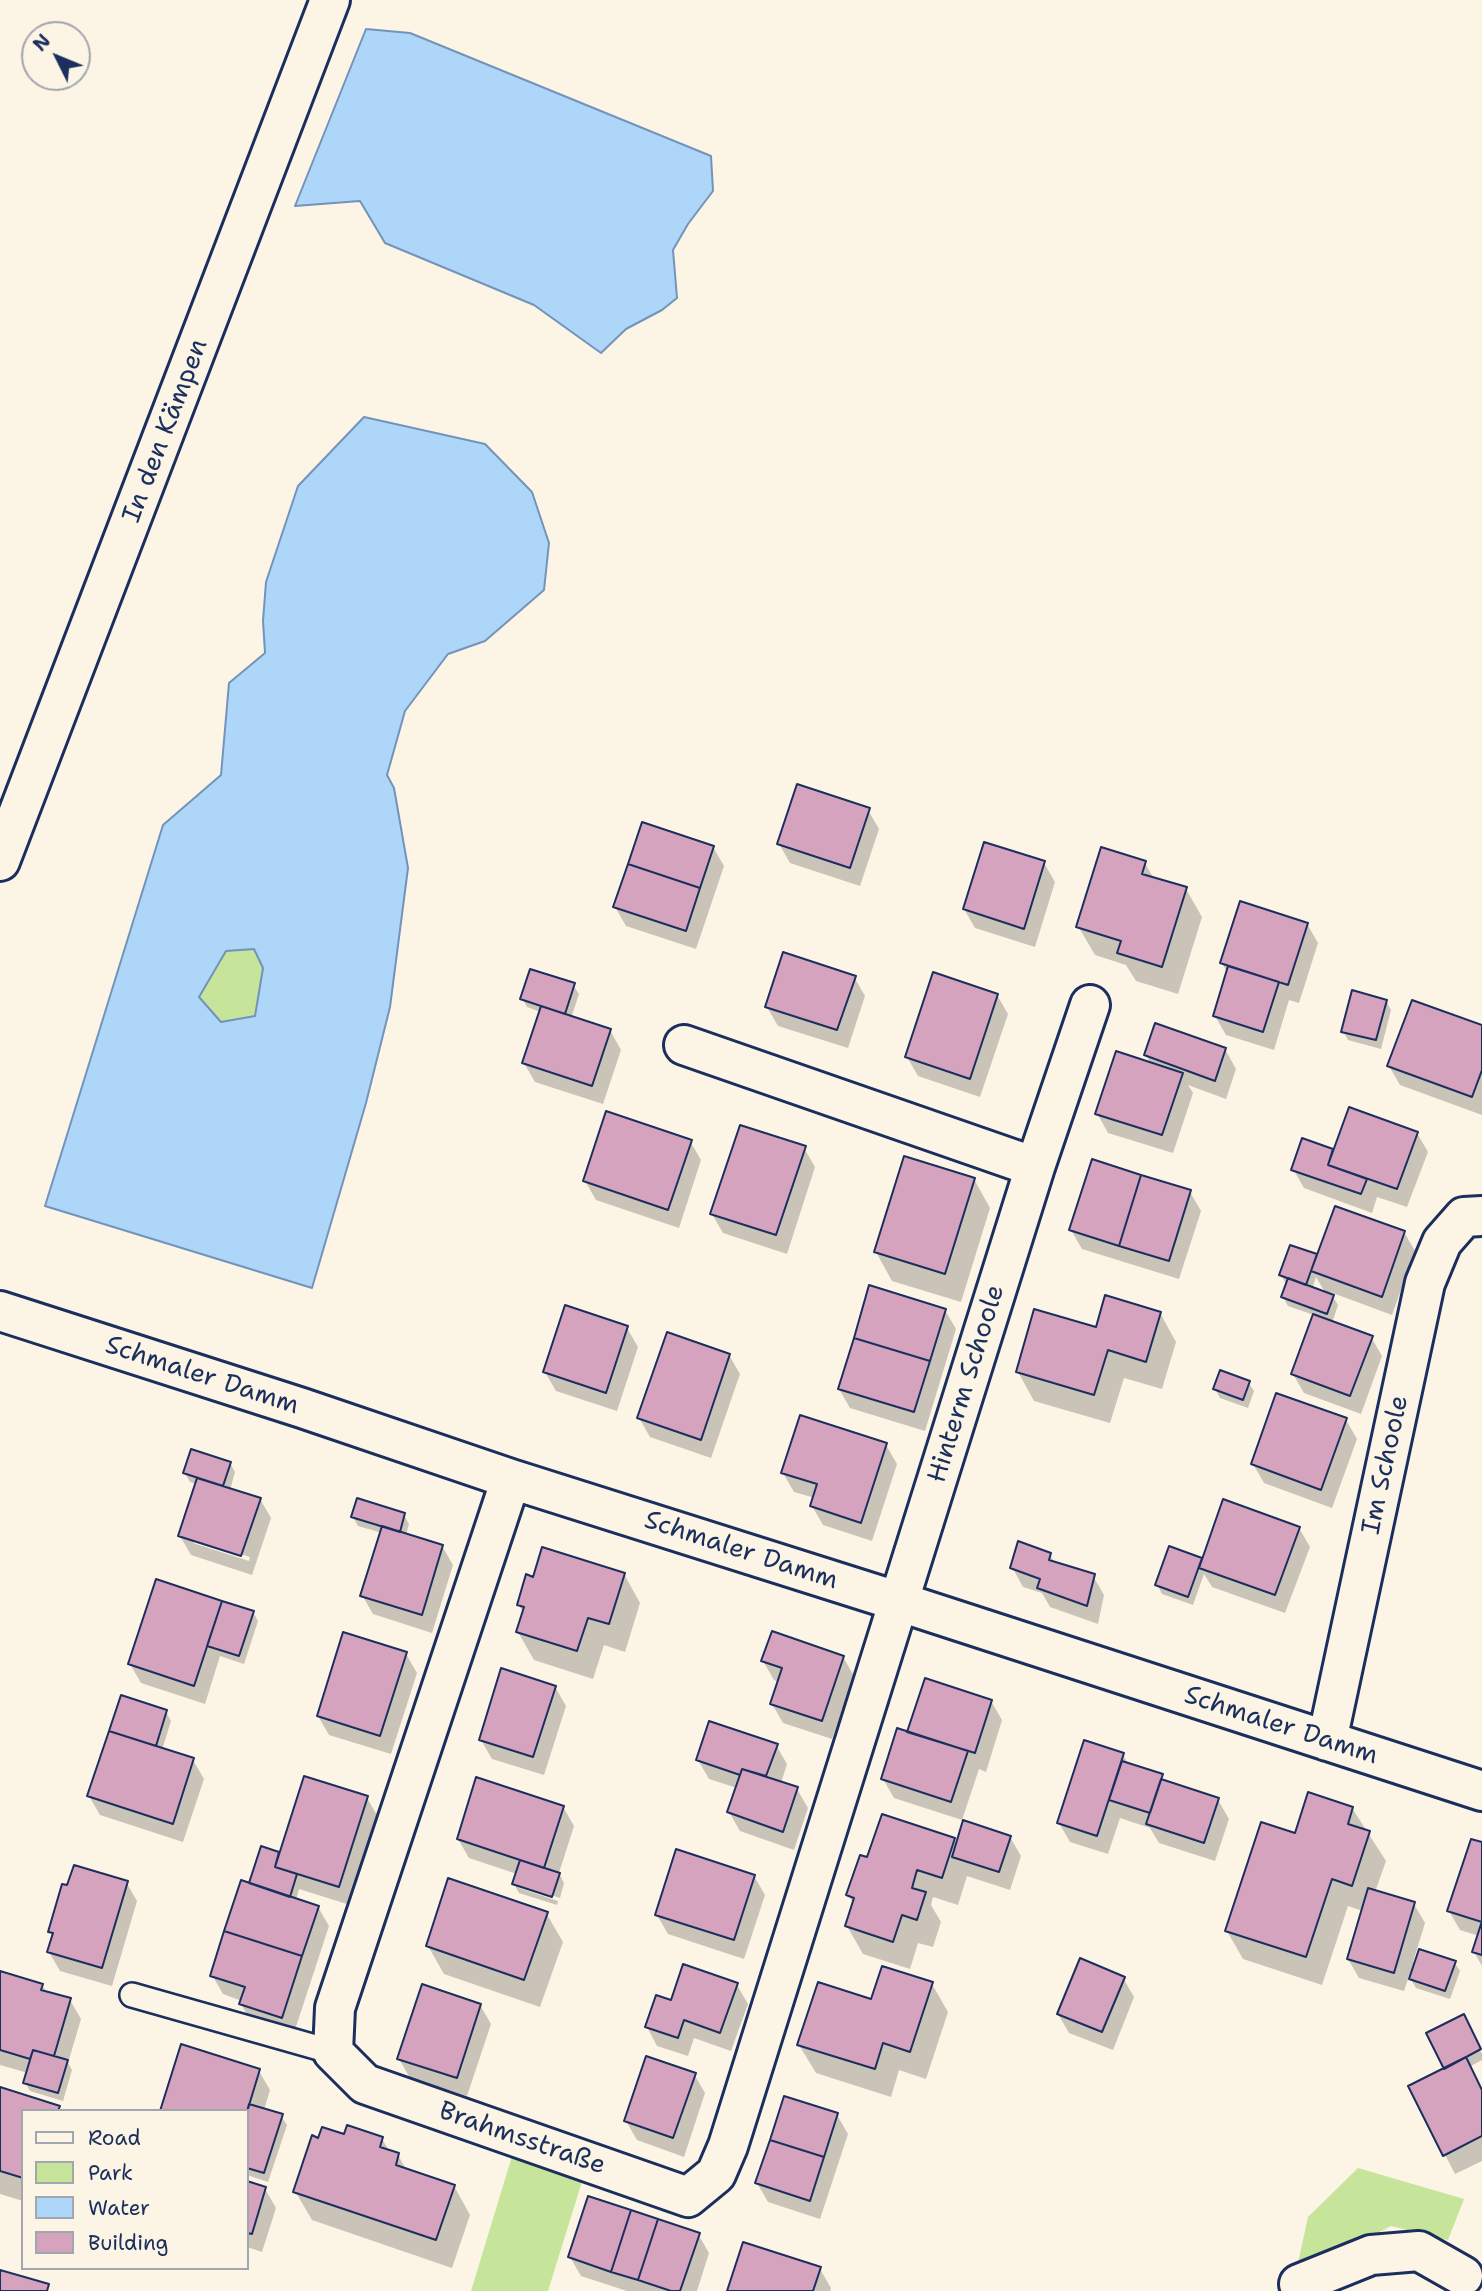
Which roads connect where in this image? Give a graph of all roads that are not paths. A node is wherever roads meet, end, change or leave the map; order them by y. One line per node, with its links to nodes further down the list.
1 (330, 0): 2 (street, In den Kämpen)
2 (0, 861)
3 (1090, 1005): 5 (street, Hinterm Schoole)
4 (684, 1045): 5 (street)
5 (1035, 1167): 9 (street, Hinterm Schoole)
6 (1482, 1216): 10 (street, Im Schoole)
7 (0, 1311): 8 (street, Schmaler Damm)
8 (511, 1479): 9 (street, Schmaler Damm); 13 (street)
9 (900, 1602): 10 (street, Schmaler Damm); 13 (street, Brahmsstraße)
10 (1327, 1741): 11 (street, Schmaler Damm)
11 (1482, 1791)
12 (132, 1995): 13 (lane)
13 (333, 2052)
14 (1471, 2272): 15 (street)
15 (1299, 2284)

